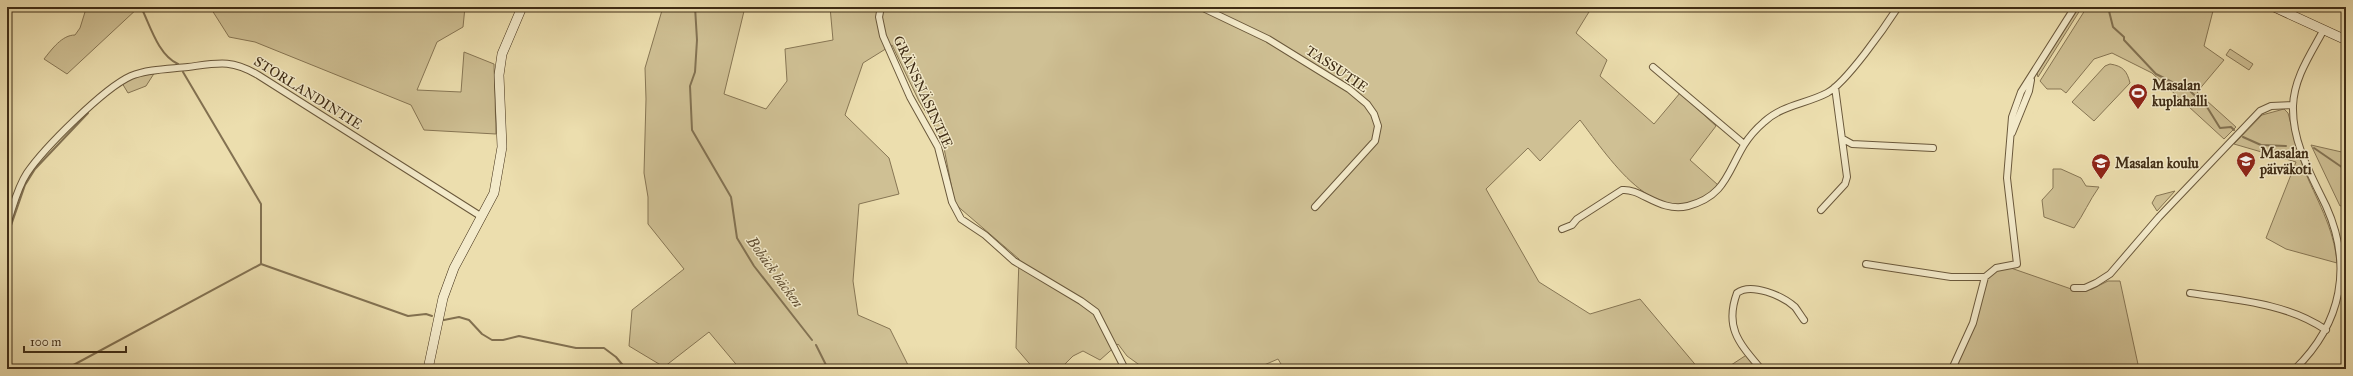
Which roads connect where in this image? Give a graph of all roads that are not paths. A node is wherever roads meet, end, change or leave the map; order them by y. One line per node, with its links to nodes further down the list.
1 (522, 7): 17 (street)
2 (881, 7): 28 (street, GRÄNSNÄSINTIE)
3 (1201, 7): 15 (street, TASSUTIE)
4 (1898, 7): 10 (street)
5 (2075, 7): 21 (street)
6 (2274, 7): 7 (street)
7 (2323, 31): 8 (street); 11 (street)
8 (2346, 40)
9 (1653, 67): 13 (street)
10 (1835, 86): 12 (street); 13 (street)
11 (2293, 105): 22 (street); 25 (street)
12 (1843, 139): 14 (street); 16 (street)
13 (1744, 144): 19 (street)
14 (1933, 148)
15 (1315, 207)
16 (1821, 210)
17 (482, 217): 18 (street, STORLANDINTIE); 27 (street)
18 (7, 224)
19 (1562, 229)
20 (1866, 264): 21 (street)
21 (1985, 277): 30 (street)
22 (2074, 288)
23 (2190, 293): 25 (street)
24 (1804, 320): 29 (street)
25 (2326, 330): 26 (street)
26 (2301, 363): 31 (street); 32 (street)
27 (428, 369)
28 (1125, 369)
29 (1762, 369)
30 (1952, 369)
31 (2295, 369)
32 (2306, 369)

